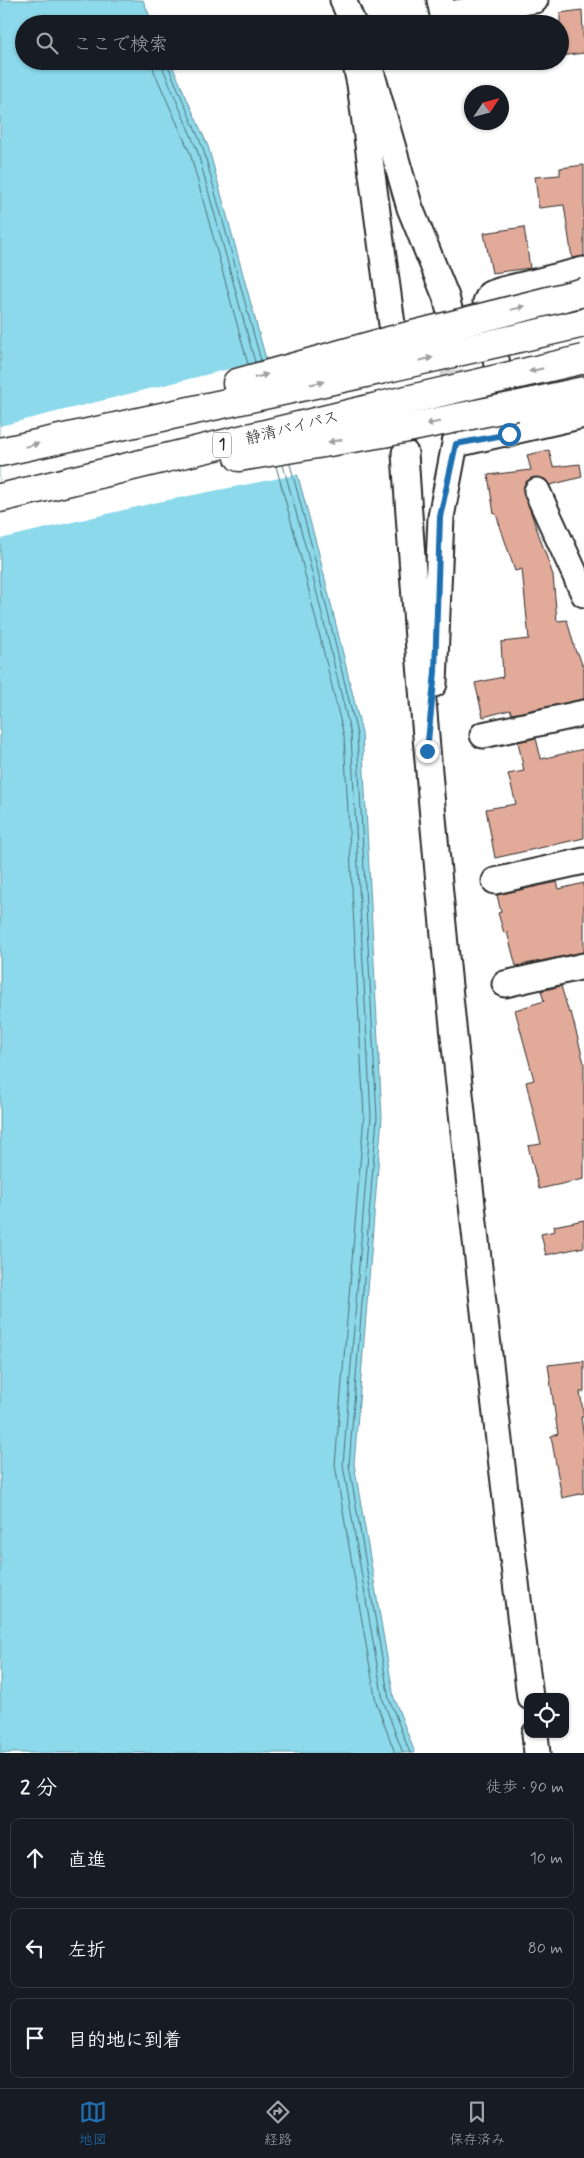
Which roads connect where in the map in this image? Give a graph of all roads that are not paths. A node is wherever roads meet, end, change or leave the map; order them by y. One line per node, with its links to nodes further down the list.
1 (342, 0): 4 (street); 5 (street)
2 (440, 0): 6 (street)
3 (535, 0): 7 (street)
4 (344, 15)
5 (349, 15)
6 (443, 15)
7 (449, 15)
8 (356, 70): 14 (street)
9 (371, 70): 12 (street)
10 (584, 270): 18 (street)
11 (584, 292): 19 (highway, one-way to 11, bridge)
12 (450, 313)
13 (584, 323): 19 (highway, one-way to 13, bridge)
14 (395, 347)
15 (584, 359): 22 (highway, 静清バイパス / 1, one-way to 22, bridge)
16 (584, 391): 22 (highway, 1, one-way to 22, bridge)
17 (584, 415): 18 (street)
18 (509, 434): 28 (street)
19 (64, 437): 20 (highway, one-way to 19)
20 (0, 452)
21 (405, 454): 28 (street)
22 (62, 484): 24 (highway, 静清バイパス / 1)
23 (537, 491): 25 (street)
24 (0, 498)
25 (584, 594)
26 (584, 713): 27 (street)
27 (483, 735)
28 (427, 751): 33 (street)
29 (584, 861): 30 (street)
30 (495, 881)
31 (584, 966): 32 (street)
32 (505, 984)
33 (530, 1693)
34 (535, 1738): 35 (street)
35 (537, 1753)

